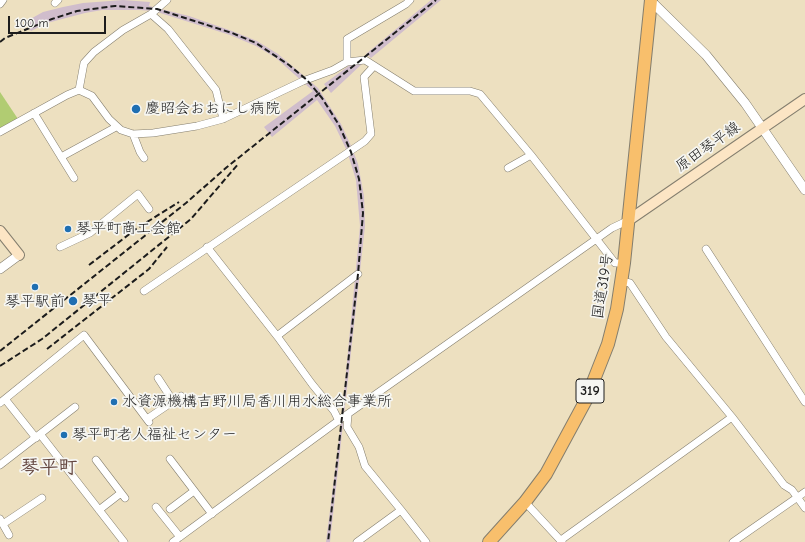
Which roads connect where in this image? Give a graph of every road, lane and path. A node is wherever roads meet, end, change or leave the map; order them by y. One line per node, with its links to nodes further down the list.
1 (3, 0): 5 (street)
2 (166, 0): 6 (street)
3 (410, 0): 7 (street)
4 (650, 0): 14 (street); 24 (highway, 国道319号 / 319)
5 (0, 4)
6 (151, 14): 9 (street); 12 (street)
7 (347, 62): 8 (street); 12 (street)
8 (374, 66): 17 (street); 28 (street)
9 (79, 90): 11 (street); 13 (street)
10 (805, 98): 14 (main road, 原田琴平線)
11 (34, 113): 15 (street); 18 (street)
12 (223, 119): 16 (street)
13 (116, 127): 16 (street); 18 (street)
14 (761, 128): 22 (street); 24 (main road, 原田琴平線)
15 (0, 132)
16 (134, 134): 19 (street)
17 (531, 155): 20 (street); 26 (street)
18 (61, 157): 21 (street)
19 (144, 158)
20 (508, 168)
21 (74, 178)
22 (805, 190)
23 (149, 209): 27 (street)
24 (629, 220): 26 (street); 31 (highway, 国道319号 / 319)
25 (0, 231): 30 (main road)
26 (597, 239): 31 (street); 43 (street)
27 (60, 247)
28 (207, 247): 35 (street); 36 (street)
29 (706, 248): 41 (street)
30 (19, 254): 32 (street)
31 (624, 263): 34 (highway, 国道319号 / 319)
32 (0, 269)
33 (358, 274): 36 (street)
34 (621, 281): 44 (street); 54 (highway, 国道319号 / 319)
35 (144, 291)
36 (277, 336): 45 (street)
37 (158, 378): 40 (street)
38 (181, 396): 40 (street)
39 (3, 401): 40 (street); 46 (street)
40 (173, 401)
41 (805, 402)
42 (75, 407): 46 (street)
43 (348, 415): 45 (street); 59 (street)
44 (732, 417): 52 (street); 64 (street)
45 (338, 421): 60 (street)
46 (38, 436): 49 (street); 58 (street)
47 (170, 459): 50 (street)
48 (96, 460): 58 (street)
49 (0, 465)
50 (194, 491): 57 (street); 60 (street)
51 (805, 492): 52 (street)
52 (798, 497): 56 (street); 70 (street)
53 (42, 498): 61 (street)
54 (525, 502): 64 (street); 69 (highway, 国道319号 / 319)
55 (156, 507): 63 (street)
56 (805, 508)
57 (170, 509)
58 (99, 510): 65 (street)
59 (402, 510): 67 (street); 68 (street)
60 (212, 514): 63 (street)
61 (1, 521): 62 (street)
62 (9, 535)
63 (180, 537): 66 (street)
64 (562, 541)
65 (124, 542)
66 (173, 542)
67 (357, 542)
68 (426, 542)
69 (488, 542)
70 (733, 542)

